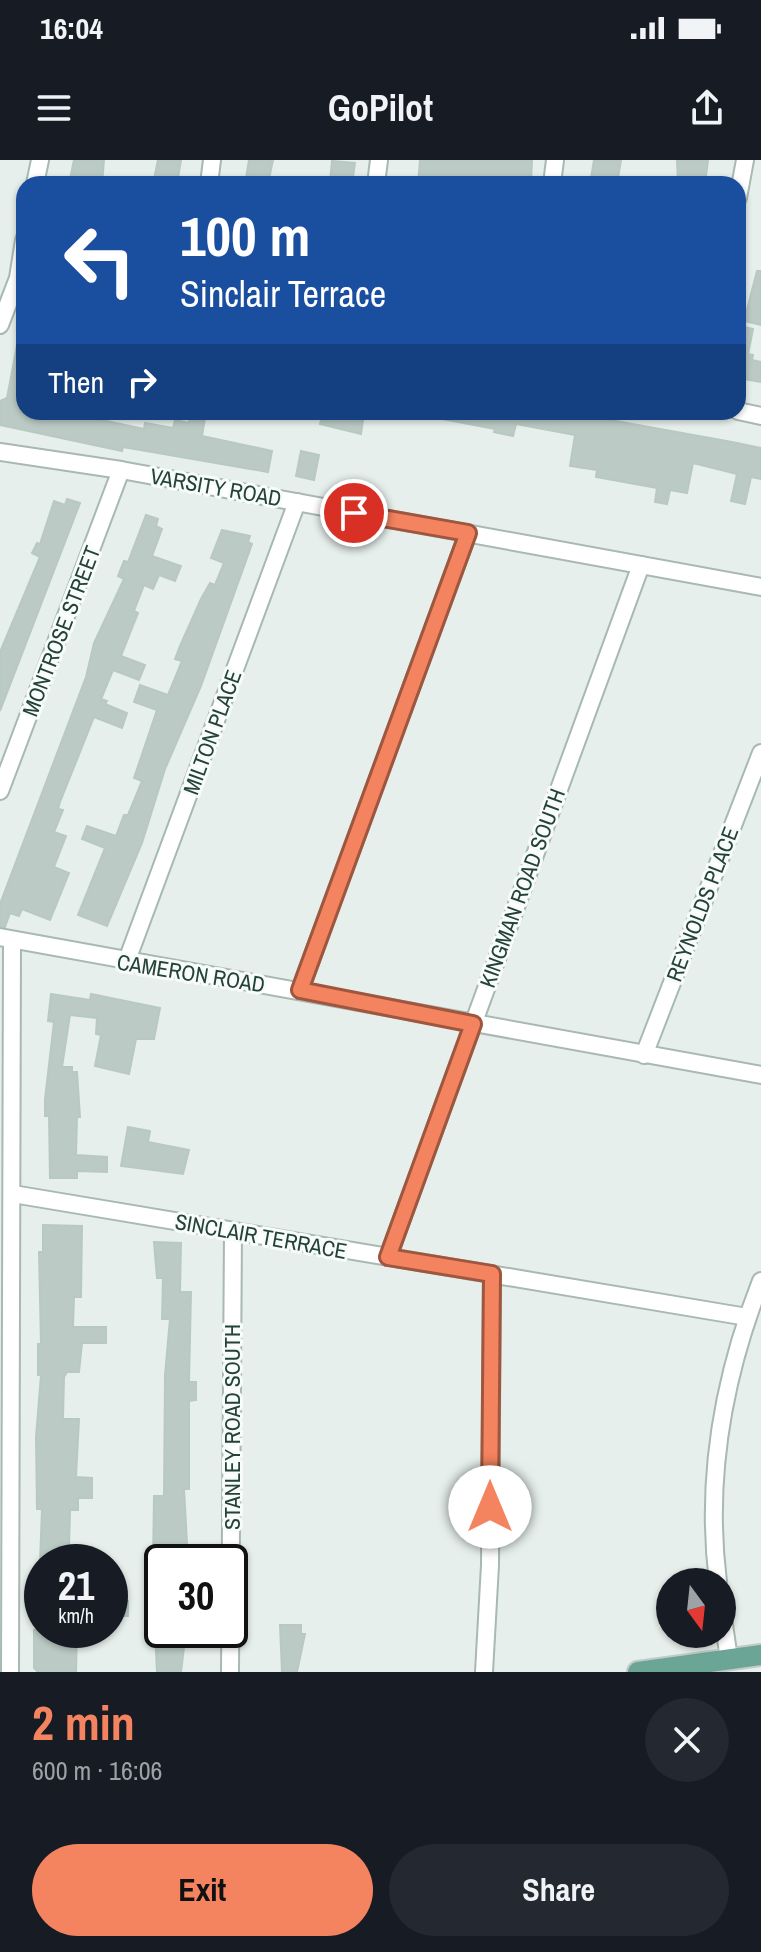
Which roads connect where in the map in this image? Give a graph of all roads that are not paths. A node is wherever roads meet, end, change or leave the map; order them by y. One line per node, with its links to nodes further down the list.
1 (16, 289): 2 (street)
2 (0, 325)
3 (0, 452): 4 (street, VARSITY ROAD)
4 (121, 470): 5 (street, VARSITY ROAD); 10 (street, MONTROSE STREET)
5 (297, 502): 6 (street, VARSITY ROAD); 12 (street, MILTON PLACE)
6 (468, 533): 7 (street, VARSITY ROAD); 13 (street)
7 (641, 565): 8 (street, VARSITY ROAD); 14 (street, KINGMAN ROAD SOUTH)
8 (761, 587)
9 (761, 753): 15 (street, REYNOLDS PLACE)
10 (0, 791)
11 (6, 938): 12 (street, CAMERON ROAD); 17 (street)
12 (126, 963): 13 (street, CAMERON ROAD)
13 (300, 990): 14 (street, CAMERON ROAD)
14 (473, 1024): 15 (street, CAMERON ROAD); 19 (street, KINGMAN ROAD SOUTH)
15 (644, 1055): 16 (street, CAMERON ROAD)
16 (761, 1075)
17 (13, 1194): 18 (street, SINCLAIR TERRACE); 23 (street)
18 (233, 1231): 19 (street, SINCLAIR TERRACE); 29 (street, STANLEY ROAD SOUTH)
19 (388, 1257): 20 (street, SINCLAIR TERRACE)
20 (492, 1274): 22 (street, SINCLAIR TERRACE); 30 (street)
21 (761, 1281): 22 (street)
22 (747, 1317): 24 (street)
23 (6, 1428): 28 (street)
24 (716, 1568)
25 (727, 1648): 27 (street)
26 (761, 1655): 27 (main road)
27 (729, 1659): 31 (main road)
28 (10, 1672)
29 (230, 1672)
30 (484, 1672)
31 (638, 1672)

